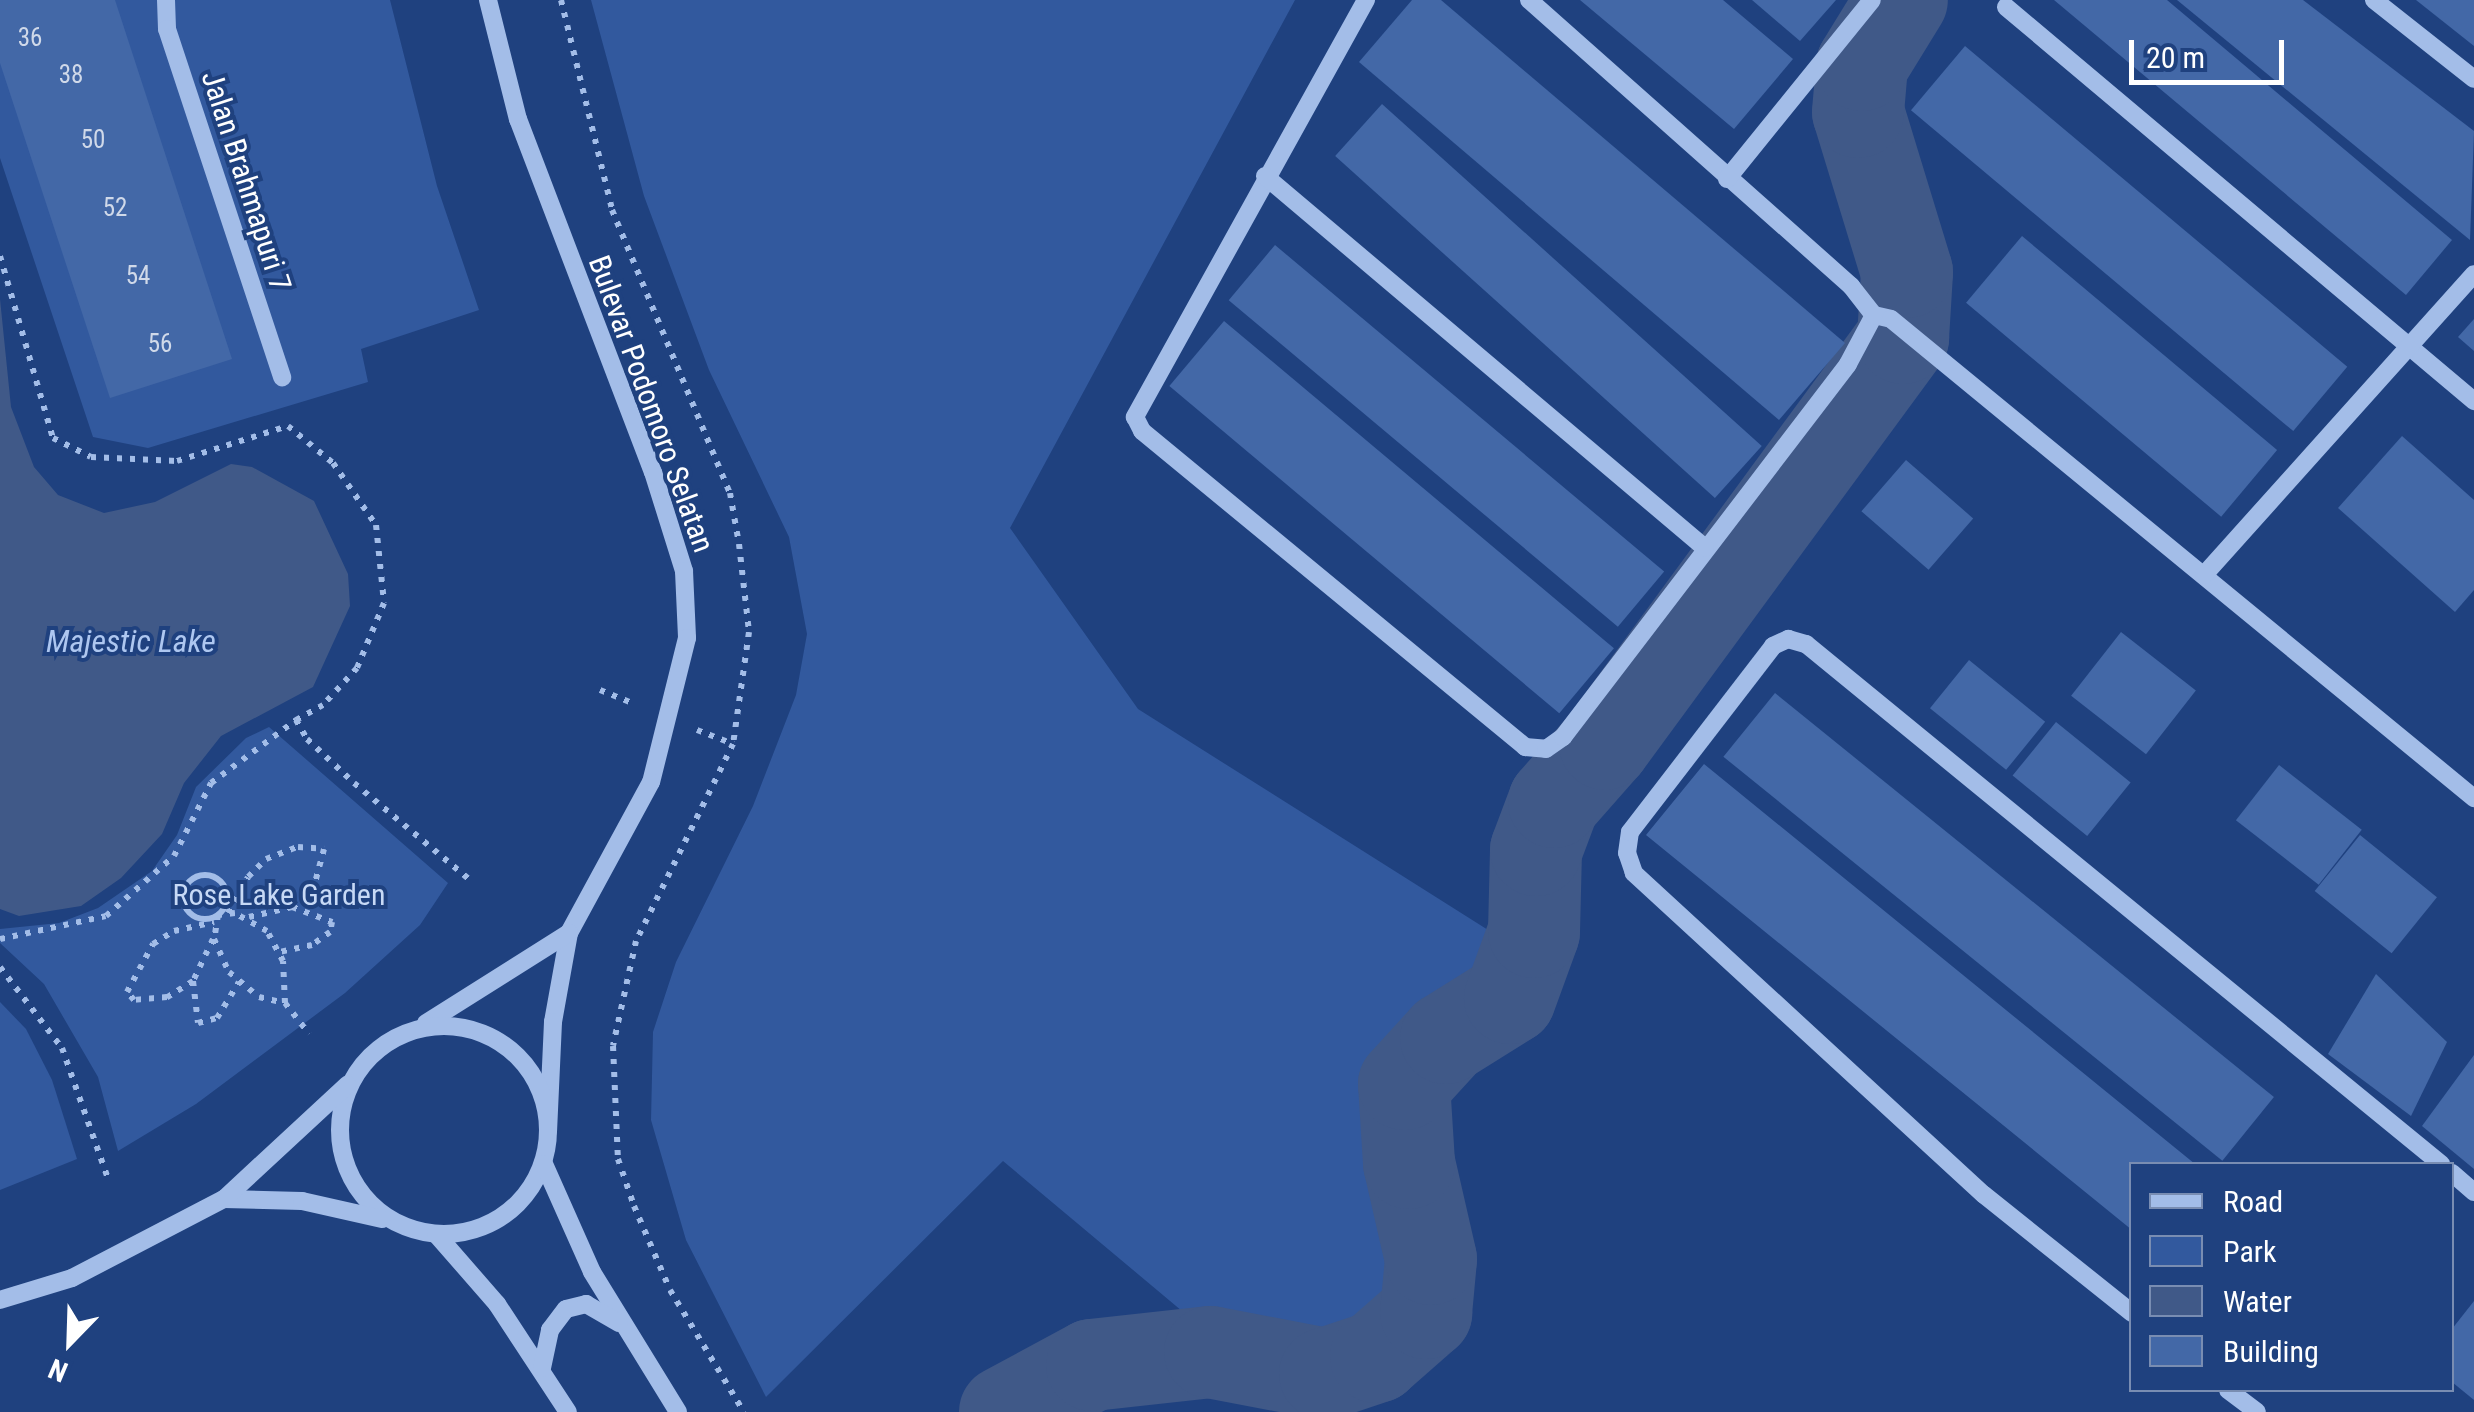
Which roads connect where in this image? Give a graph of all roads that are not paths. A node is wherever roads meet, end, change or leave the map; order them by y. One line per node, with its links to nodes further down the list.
1 (166, 0): 14 (street, Jalan Brahmapuri 7)
2 (488, 0): 19 (street, Bulevar Podomoro Selatan)
3 (1366, 0): 9 (street)
4 (1529, 0): 10 (street)
5 (1872, 0): 10 (street)
6 (2374, 0): 8 (street)
7 (2006, 7): 13 (street)
8 (2474, 79)
9 (1265, 176): 16 (street); 16 (street)
10 (1727, 179): 12 (street)
11 (2474, 274): 13 (street)
12 (1883, 317): 16 (street); 17 (street)
13 (2413, 349): 15 (street); 17 (street)
14 (282, 377)
15 (2474, 401)
16 (1705, 548)
17 (2204, 574): 18 (street)
18 (2474, 798)
19 (570, 934): 20 (street, Bulevar Podomoro Selatan); 22 (street, Bulevar Podomoro Selatan)
20 (403, 1034): 21 (street); 22 (street)
21 (352, 1079): 27 (street); 28 (street)
22 (548, 1131): 24 (street)
23 (2439, 1162): 31 (street)
24 (544, 1164): 29 (street); 32 (street)
25 (2454, 1175): 26 (street)
26 (2474, 1192)
27 (224, 1199): 28 (street); 30 (street)
28 (402, 1226): 29 (street)
29 (436, 1234): 33 (street)
30 (0, 1300)
31 (2129, 1310)
32 (620, 1324): 33 (street); 36 (street)
33 (542, 1368): 35 (street)
34 (2231, 1392): 37 (street)
35 (568, 1412)
36 (678, 1412)
37 (2257, 1412)

